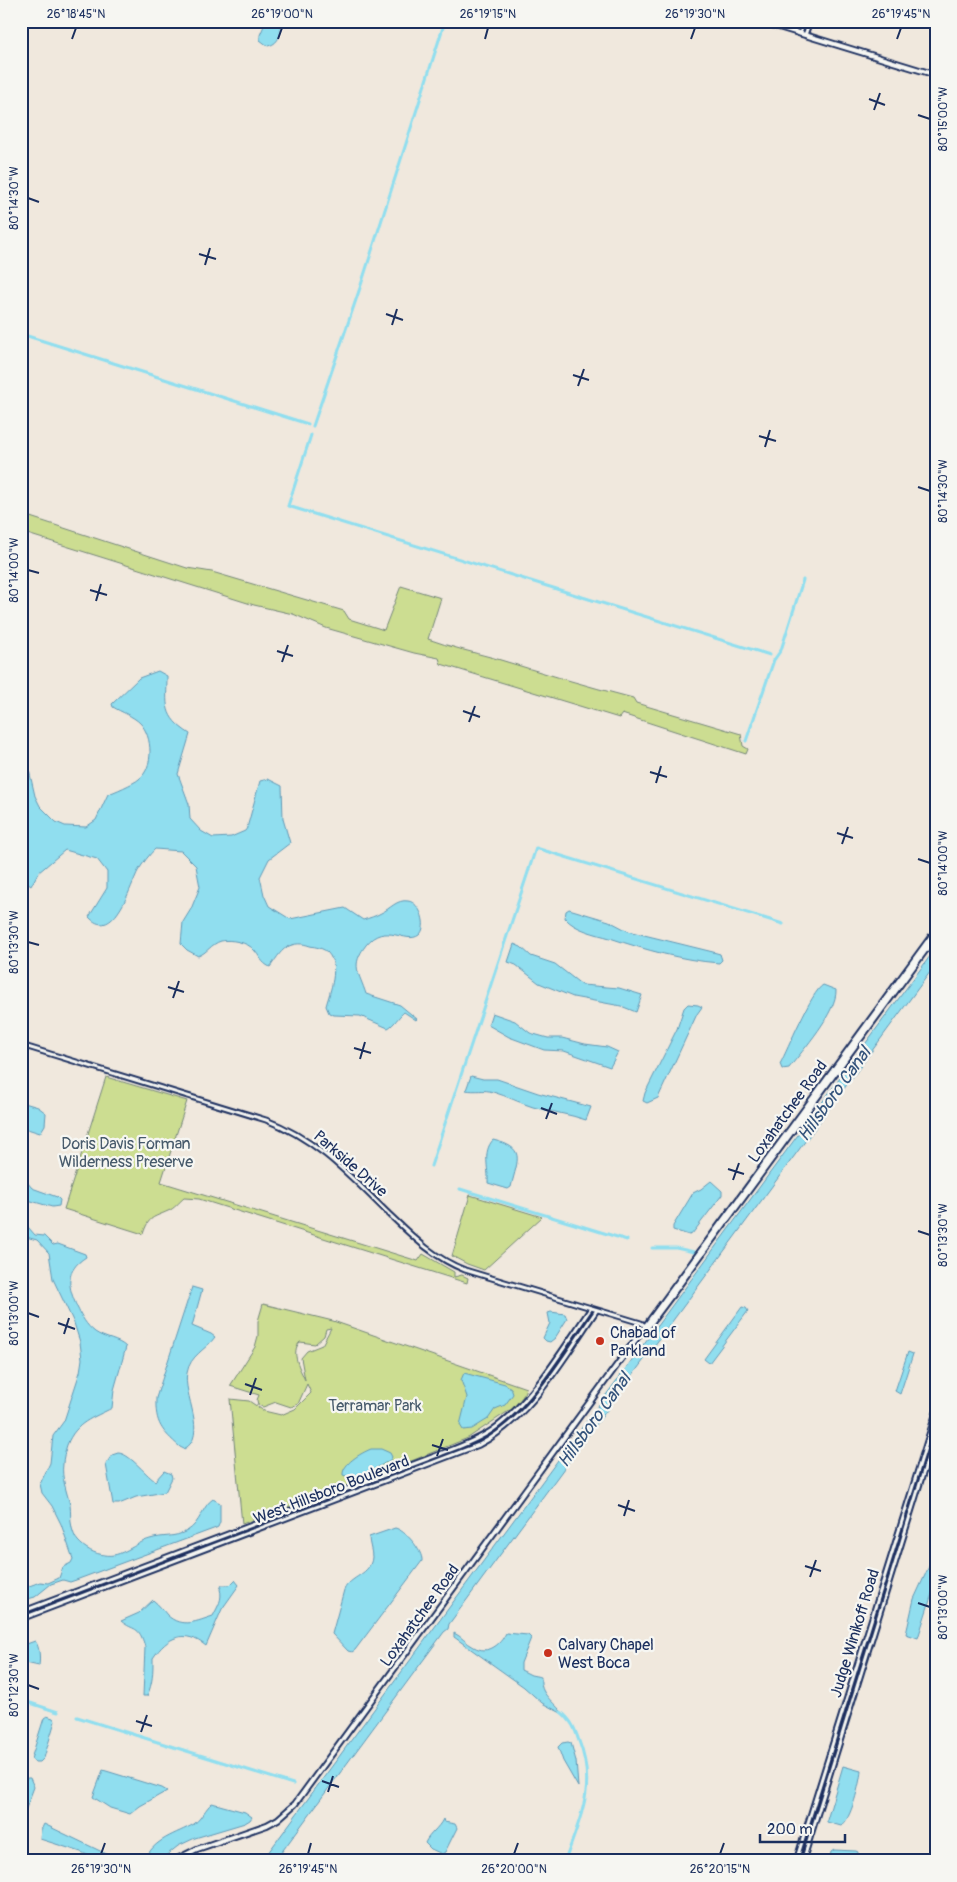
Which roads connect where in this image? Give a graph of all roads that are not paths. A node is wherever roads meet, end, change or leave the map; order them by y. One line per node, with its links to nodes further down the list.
1 (759, 21): 4 (main road)
2 (804, 21): 4 (street)
3 (810, 21): 5 (street)
4 (800, 34): 5 (main road)
5 (805, 35): 6 (main road)
6 (936, 75)
7 (936, 930): 12 (main road, Loxahatchee Road)
8 (936, 936): 12 (main road, Loxahatchee Road)
9 (21, 1045): 10 (street, Parkside Drive)
10 (591, 1308): 11 (street, Parkside Drive); 15 (street, West Hillsboro Boulevard)
11 (597, 1310): 12 (street, Parkside Drive); 16 (street, West Hillsboro Boulevard)
12 (646, 1326): 17 (main road, Loxahatchee Road)
13 (936, 1412): 18 (street, Judge Winikoff Road)
14 (936, 1432): 19 (street, Judge Winikoff Road)
15 (21, 1612)
16 (21, 1619)
17 (173, 1861)
18 (796, 1861)
19 (802, 1861)

